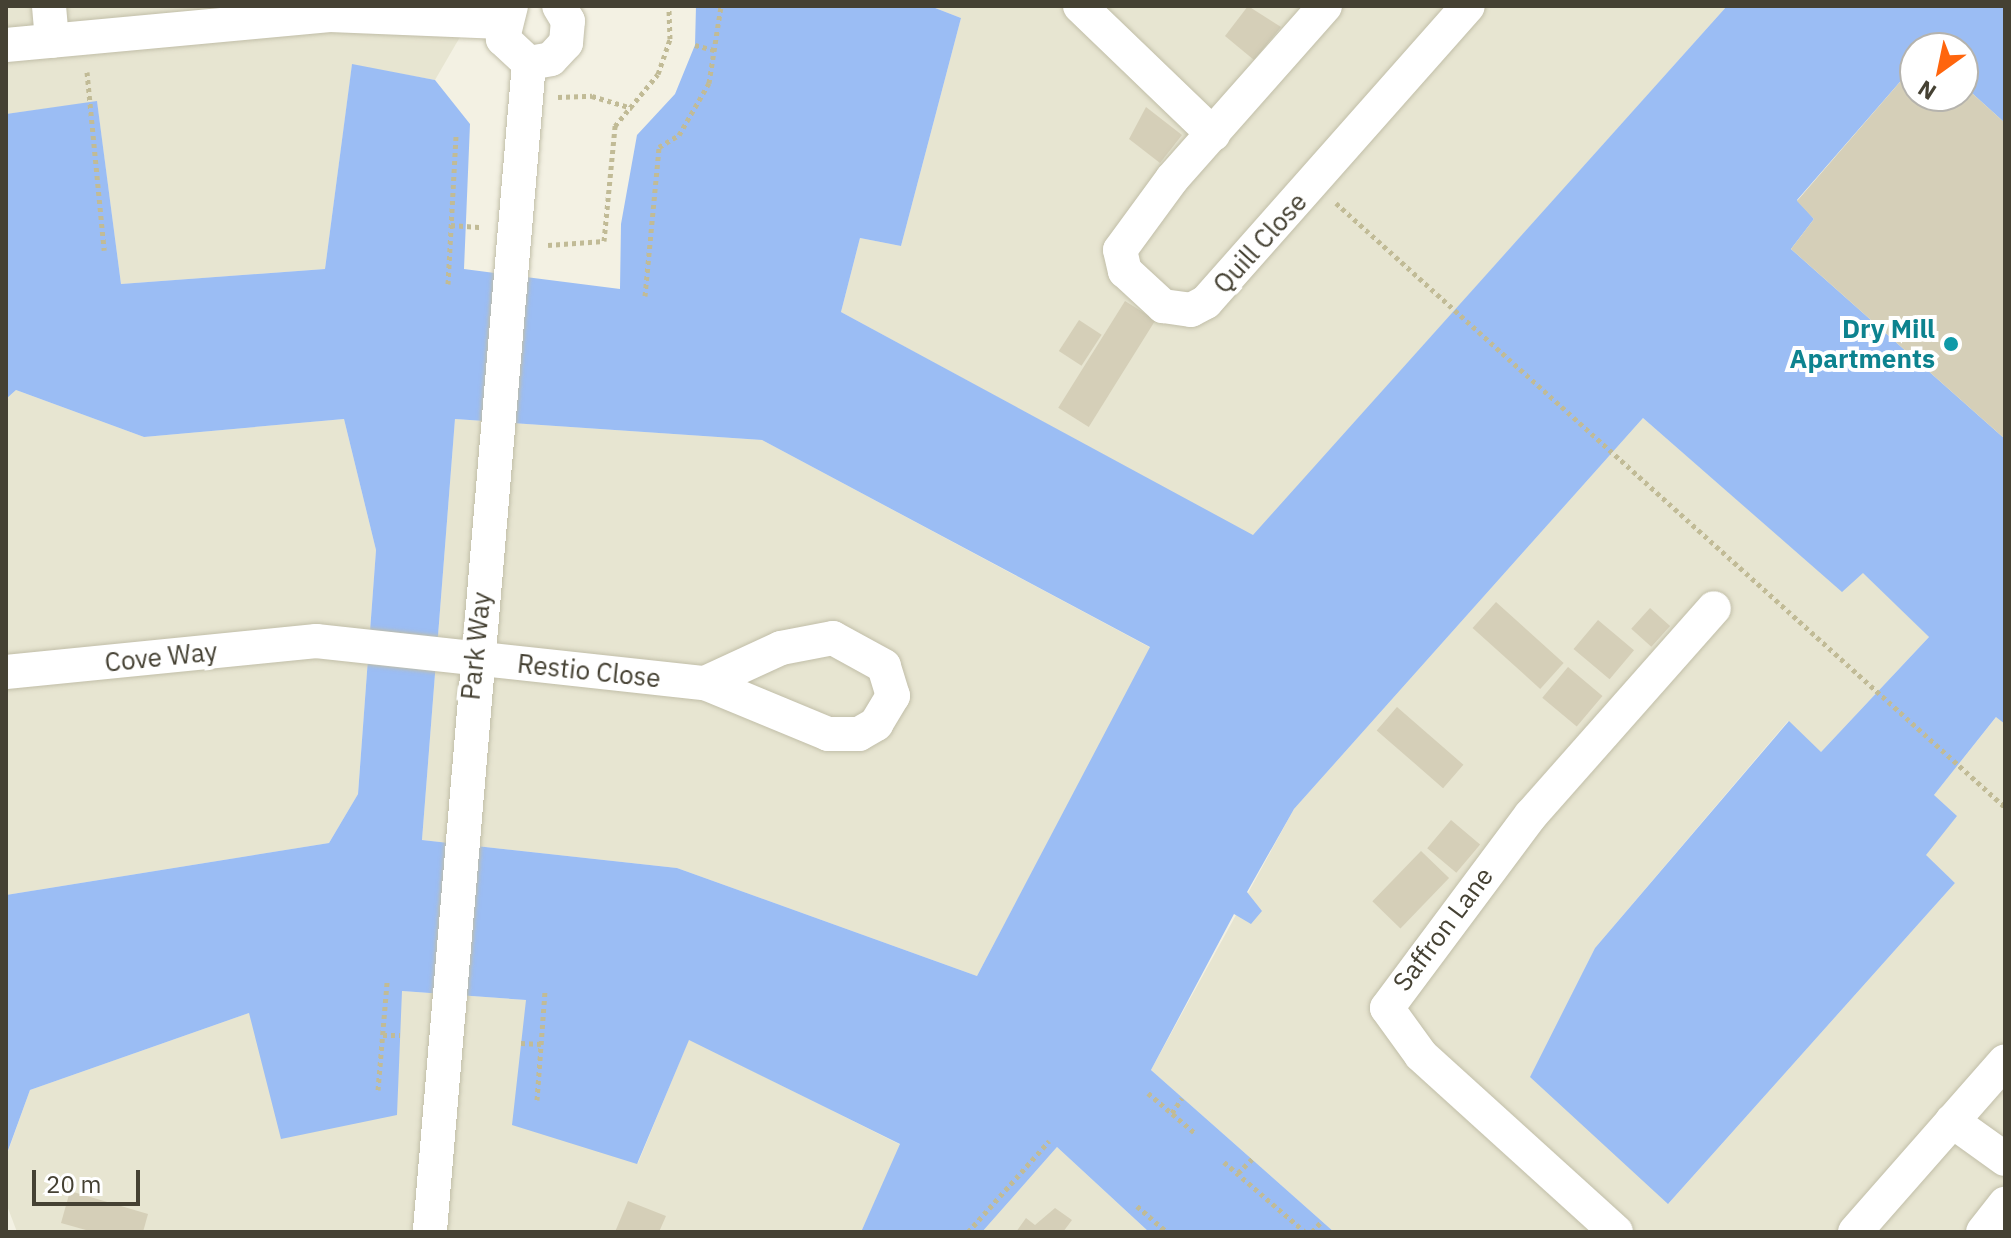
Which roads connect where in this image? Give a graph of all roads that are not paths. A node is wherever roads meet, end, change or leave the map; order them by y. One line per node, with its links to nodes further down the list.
1 (49, 6): 8 (street)
2 (559, 6): 10 (street)
3 (1080, 6): 11 (street)
4 (1325, 6): 11 (street, Quill Close)
5 (330, 10): 7 (street); 8 (street)
6 (1457, 10): 11 (street, Quill Close)
7 (507, 14): 10 (street)
8 (52, 41): 9 (street)
9 (6, 45)
10 (529, 63): 13 (street, Park Way)
11 (1213, 134)
12 (1714, 608): 21 (street, Saffron Lane)
13 (461, 655): 14 (street, Cove Way); 15 (street, Restio Close); 20 (street, Park Way)
14 (6, 672)
15 (705, 683): 15 (street, Restio Close)
16 (2005, 1061): 17 (street)
17 (1952, 1121): 18 (street); 22 (street)
18 (2005, 1159)
19 (2005, 1204): 23 (street)
20 (427, 1231)
21 (1616, 1232)
22 (1855, 1232)
23 (1983, 1232)

